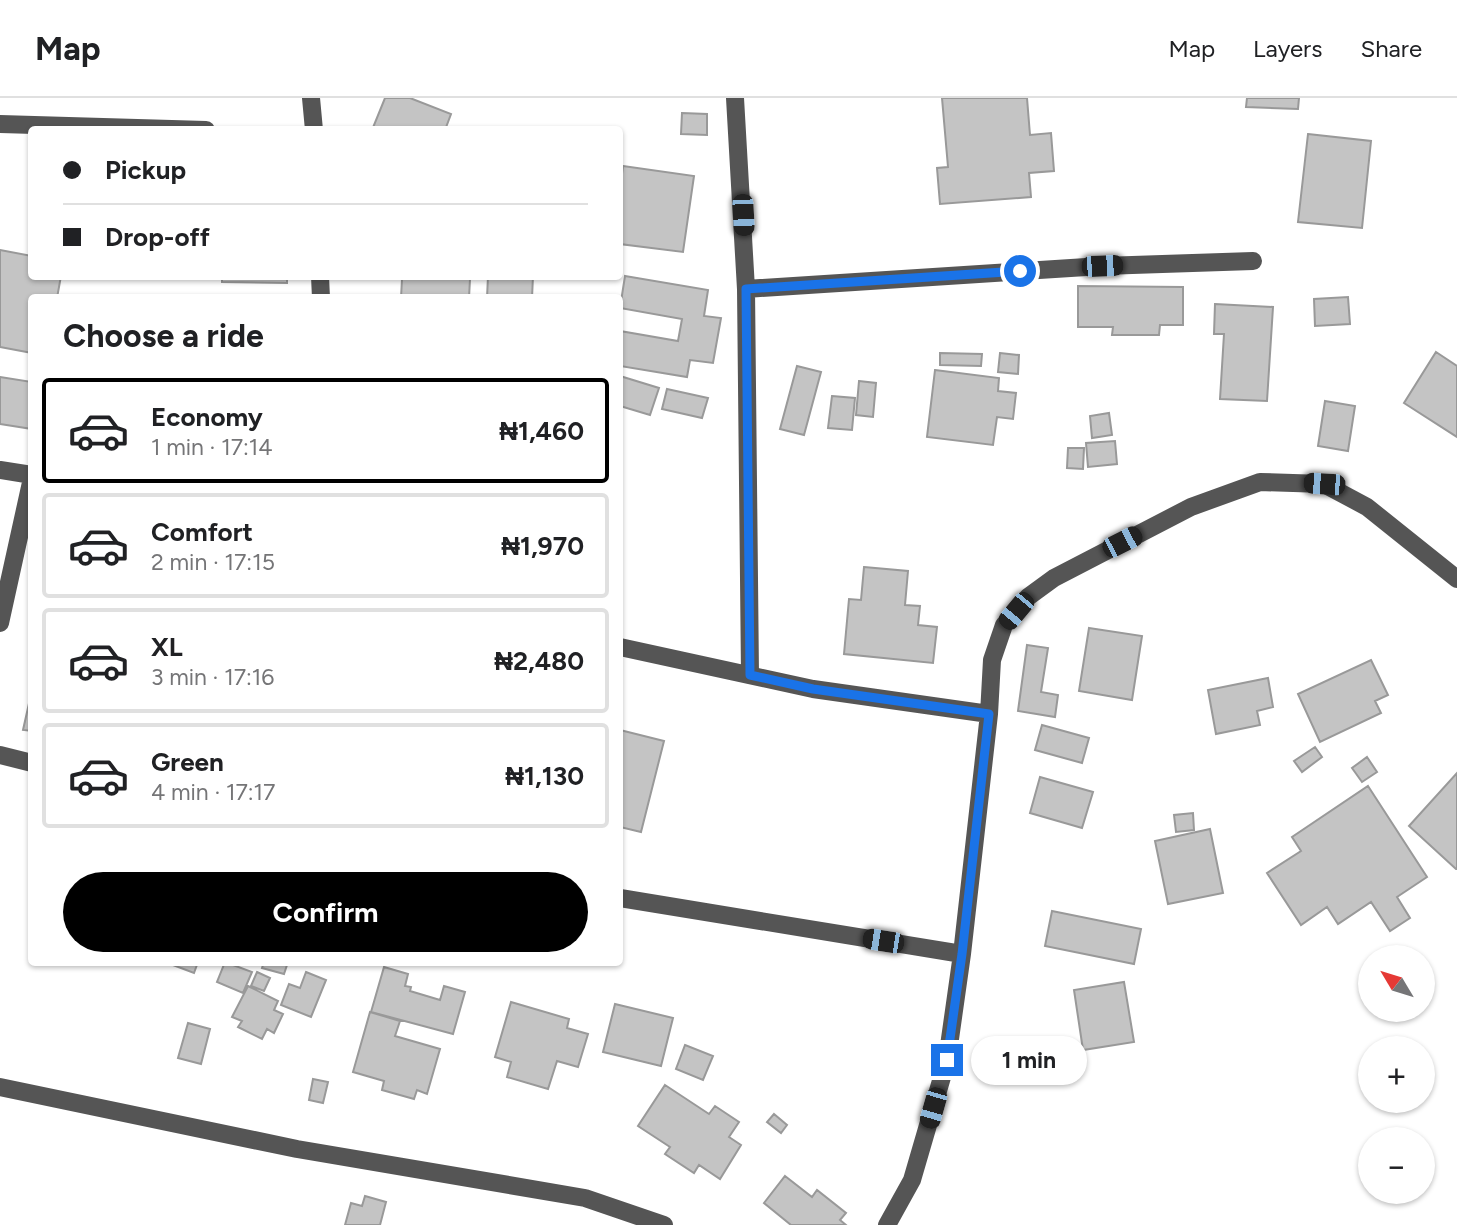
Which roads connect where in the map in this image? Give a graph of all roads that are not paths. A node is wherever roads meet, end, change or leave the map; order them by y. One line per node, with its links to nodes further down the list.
1 (312, 98): 5 (street)
2 (735, 98): 7 (street)
3 (0, 124): 4 (street)
4 (69, 126)
5 (314, 126)
6 (1253, 261): 7 (street)
7 (746, 289): 14 (street)
8 (0, 470): 9 (street)
9 (28, 475)
10 (28, 494): 12 (street)
11 (1457, 579): 15 (street)
12 (0, 623)
13 (623, 648): 14 (street)
14 (750, 675): 15 (street)
15 (989, 714): 19 (street)
16 (0, 755): 17 (street)
17 (28, 762)
18 (623, 898): 19 (street)
19 (962, 954): 22 (street)
20 (0, 1087): 21 (street)
21 (664, 1225)
22 (887, 1225)

